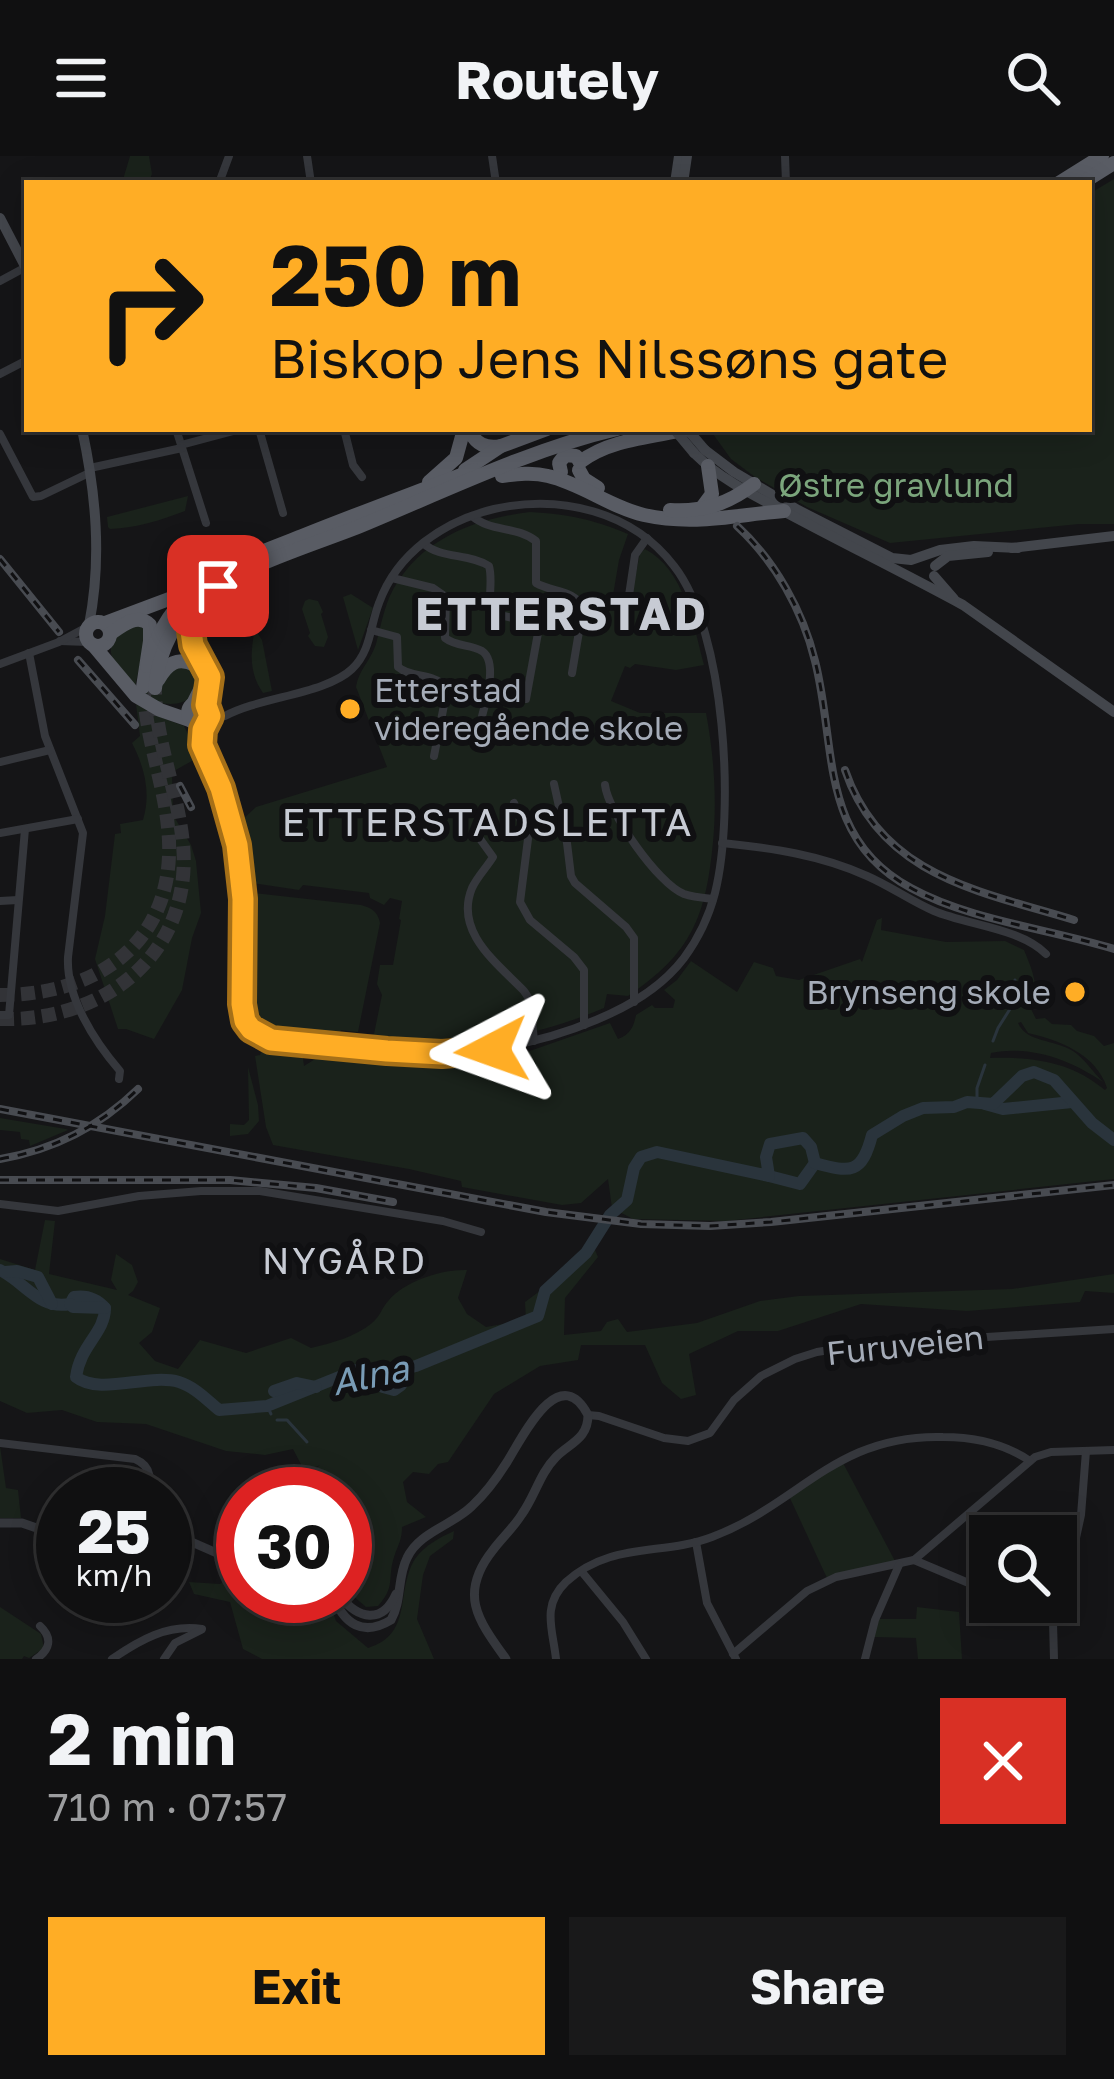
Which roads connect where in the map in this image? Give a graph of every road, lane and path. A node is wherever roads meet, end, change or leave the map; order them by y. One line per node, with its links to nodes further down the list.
1 (1102, 156): 3 (highway)
2 (1114, 163): 4 (highway)
3 (1064, 180)
4 (1087, 180)
5 (0, 218): 6 (main road)
6 (24, 265)
7 (83, 432): 26 (main road)
8 (177, 432): 22 (street)
9 (230, 432): 22 (street)
10 (260, 432): 34 (street)
11 (345, 432): 28 (street)
12 (466, 432): 31 (highway)
13 (469, 432): 23 (highway)
14 (539, 432): 23 (highway)
15 (575, 432): 29 (highway)
16 (607, 432): 29 (highway)
17 (612, 432): 27 (highway)
18 (674, 432): 27 (highway)
19 (677, 432): 24 (main road, bridge)
20 (689, 432): 24 (main road, bridge)
21 (0, 434): 26 (street)
22 (181, 446): 26 (street); 37 (street)
23 (501, 446): 29 (highway)
24 (699, 452): 25 (main road); 30 (main road)
25 (708, 466): 30 (main road); 32 (highway)
26 (91, 470): 53 (main road)
27 (573, 470): 29 (highway); 32 (highway); 36 (highway)
28 (362, 477)
29 (451, 484): 31 (highway); 41 (highway)
30 (750, 490): 32 (highway); 33 (main road); 36 (highway); 44 (main road)
31 (414, 494): 41 (highway)
32 (701, 509)
33 (784, 511): 36 (highway); 47 (main road)
34 (283, 513)
35 (472, 516): 38 (street); 40 (street); 57 (street)
36 (724, 520)
37 (206, 523)
38 (647, 538): 51 (street); 73 (street)
39 (1114, 539): 42 (main road)
40 (423, 543): 46 (street); 59 (street)
41 (291, 547): 48 (highway); 49 (highway)
42 (1018, 548): 43 (main road); 45 (main road)
43 (925, 556): 44 (main road); 45 (main road)
44 (911, 560): 47 (main road)
45 (934, 571): 47 (main road); 50 (main road)
46 (392, 578): 52 (street); 62 (street)
47 (915, 579): 50 (main road)
48 (200, 585): 53 (highway); 56 (highway)
49 (218, 586): 58 (highway); 61 (highway)
50 (956, 601): 60 (main road)
51 (628, 602)
52 (371, 630): 61 (street); 64 (street)
53 (97, 632): 54 (street); 56 (highway); 61 (highway)
54 (29, 653): 55 (street); 63 (street)
55 (0, 664)
56 (146, 666): 58 (highway)
57 (572, 673)
58 (151, 686): 61 (highway)
59 (526, 699)
60 (1114, 712)
61 (200, 713): 81 (street)
62 (479, 728)
63 (50, 750): 65 (street); 69 (street)
64 (434, 756)
65 (0, 762)
66 (554, 784): 78 (street)
67 (605, 785): 74 (street)
68 (514, 803): 80 (street)
69 (78, 819): 70 (street); 82 (street)
70 (25, 829): 72 (street); 75 (street)
71 (475, 832): 81 (street)
72 (0, 833)
73 (722, 843): 74 (street); 77 (street)
74 (713, 899): 78 (street)
75 (18, 900): 76 (street); 79 (street)
76 (0, 901)
77 (1046, 955)
78 (634, 1001): 80 (street)
79 (4, 1015)
80 (584, 1025): 81 (street)
81 (534, 1042)
82 (119, 1079)
83 (0, 1204): 84 (street)
84 (482, 1232)
85 (1114, 1329): 86 (street, Furuveien)
86 (588, 1415): 100 (street); 107 (street)
87 (0, 1443): 91 (street)
88 (1114, 1450): 89 (street)
89 (1086, 1451): 90 (street); 94 (street)
90 (1030, 1461): 95 (street); 96 (street)
91 (146, 1467)
92 (0, 1523): 93 (street)
93 (36, 1528)
94 (1077, 1533)
95 (696, 1543): 98 (street); 103 (street)
96 (914, 1561): 97 (street); 99 (street)
97 (900, 1564): 103 (street); 110 (street)
98 (582, 1572): 108 (street); 109 (street)
99 (969, 1583)
100 (372, 1615)
101 (1053, 1623): 111 (street)
102 (40, 1626): 104 (street)
103 (735, 1656)
104 (36, 1659)
105 (112, 1659): 106 (street)
106 (164, 1659)
107 (506, 1659)
108 (556, 1659)
109 (646, 1659)
110 (865, 1659)
111 (1054, 1659)

